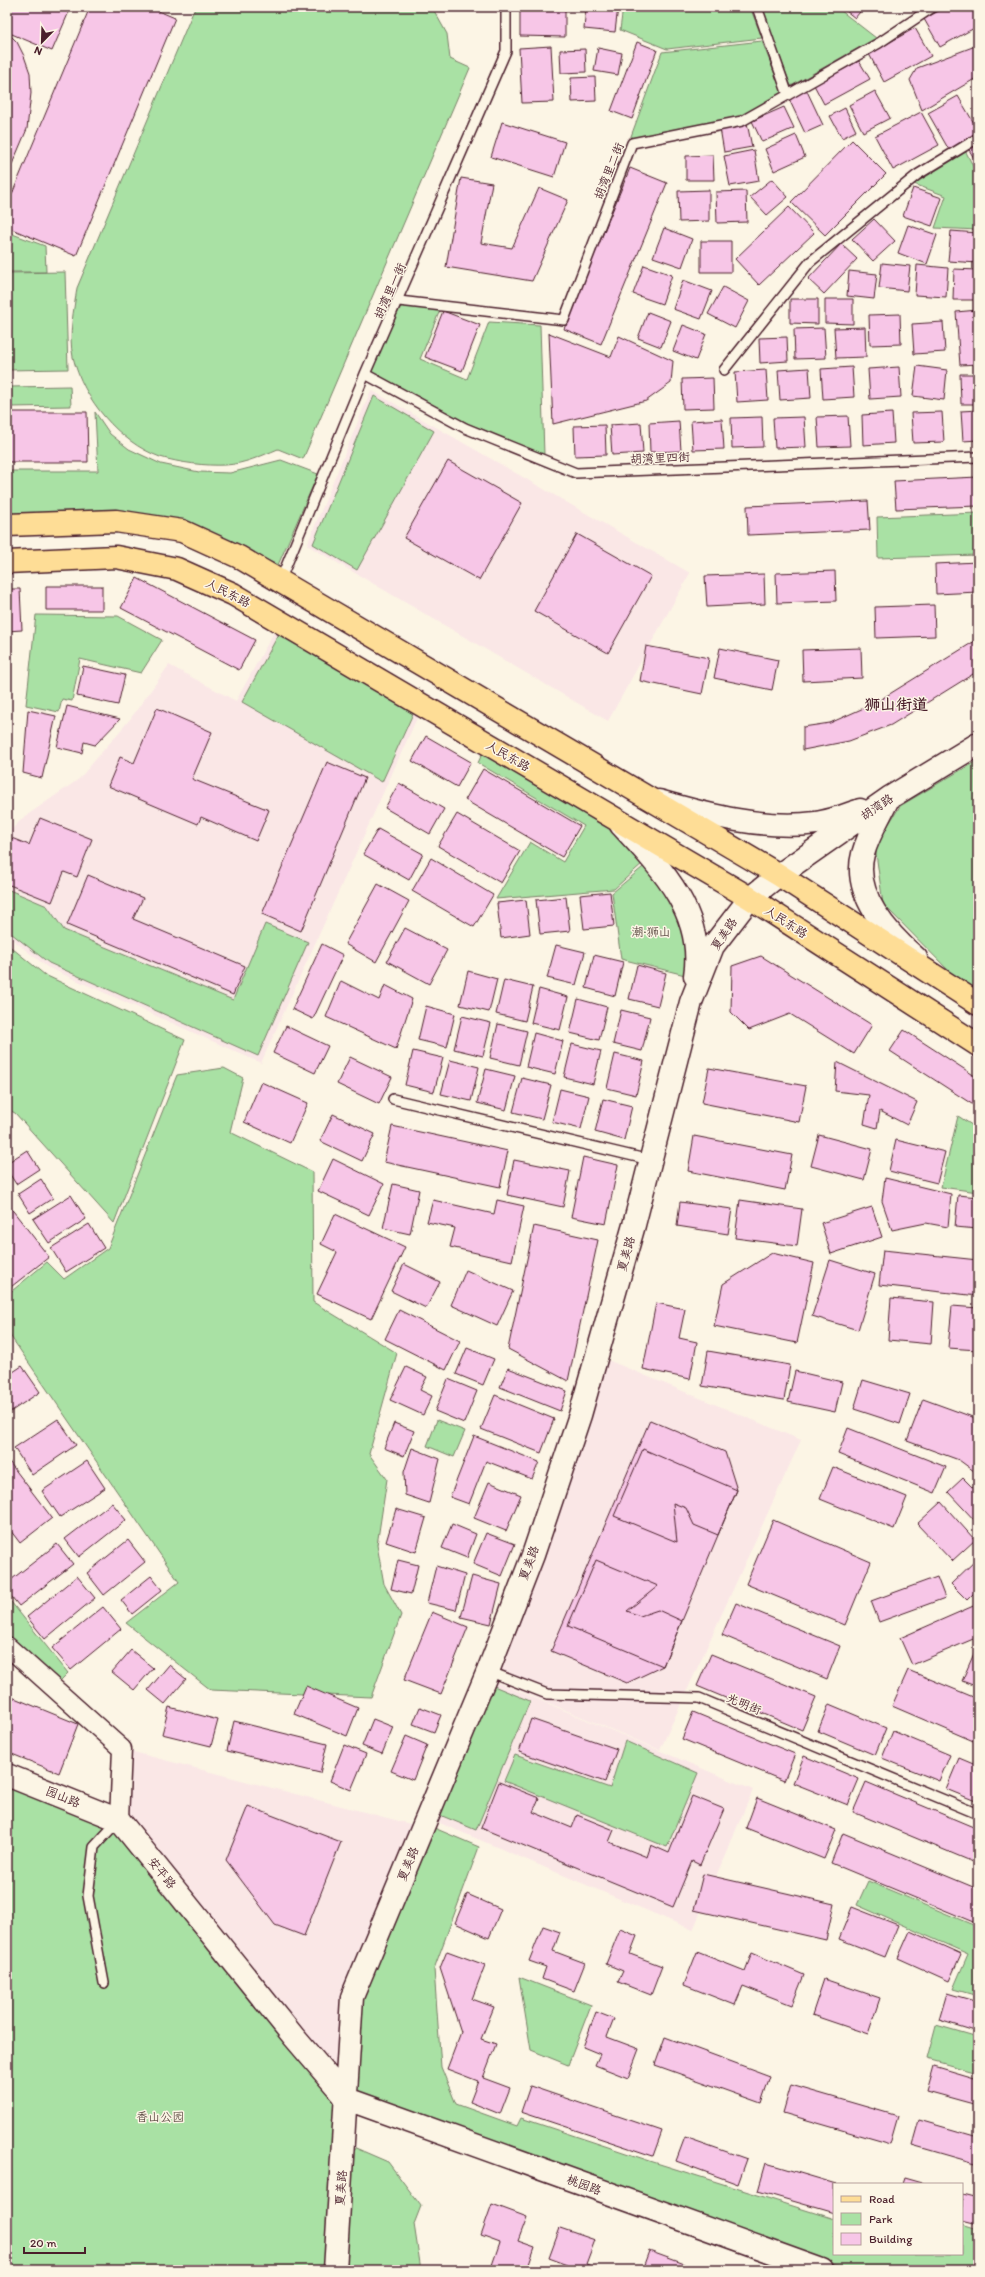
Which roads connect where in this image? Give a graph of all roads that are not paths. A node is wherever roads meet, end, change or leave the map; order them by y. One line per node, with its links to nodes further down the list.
1 (506, 7): 6 (lane, 胡湾里一街)
2 (756, 7): 4 (lane)
3 (933, 7): 4 (lane, 胡湾里二街)
4 (788, 94): 6 (lane, 胡湾里二街)
5 (978, 138): 7 (lane)
6 (399, 301): 8 (lane, 胡湾里一街)
7 (724, 370)
8 (365, 374): 9 (lane, 胡湾里四街); 12 (lane, 胡湾里一街)
9 (978, 457)
10 (7, 525): 12 (main road)
11 (7, 562): 16 (main road, 人民东路)
12 (280, 581): 14 (main road)
13 (978, 744): 15 (street, 胡湾路)
14 (647, 797): 15 (street); 17 (main road)
15 (889, 798): 17 (street, 胡湾路); 19 (street)
16 (615, 819): 18 (main road, 人民东路); 20 (street)
17 (779, 875): 18 (street, 夏美路); 19 (main road)
18 (750, 898): 20 (street, 夏美路); 22 (main road, 人民东路)
19 (946, 984): 21 (main road)
20 (691, 1002): 24 (street, 夏美路)
21 (978, 1004)
22 (978, 1045)
23 (393, 1099): 24 (lane)
24 (650, 1160): 26 (street, 夏美路)
25 (7, 1646): 29 (street)
26 (488, 1671): 28 (lane, 光明街); 31 (street, 夏美路)
27 (7, 1775): 29 (street, 园山路)
28 (978, 1814)
29 (119, 1820): 30 (lane); 31 (street, 安平路)
30 (104, 1983)
31 (347, 2099): 32 (street, 夏美路); 33 (street, 桃园路)
32 (335, 2270)
33 (822, 2270)

